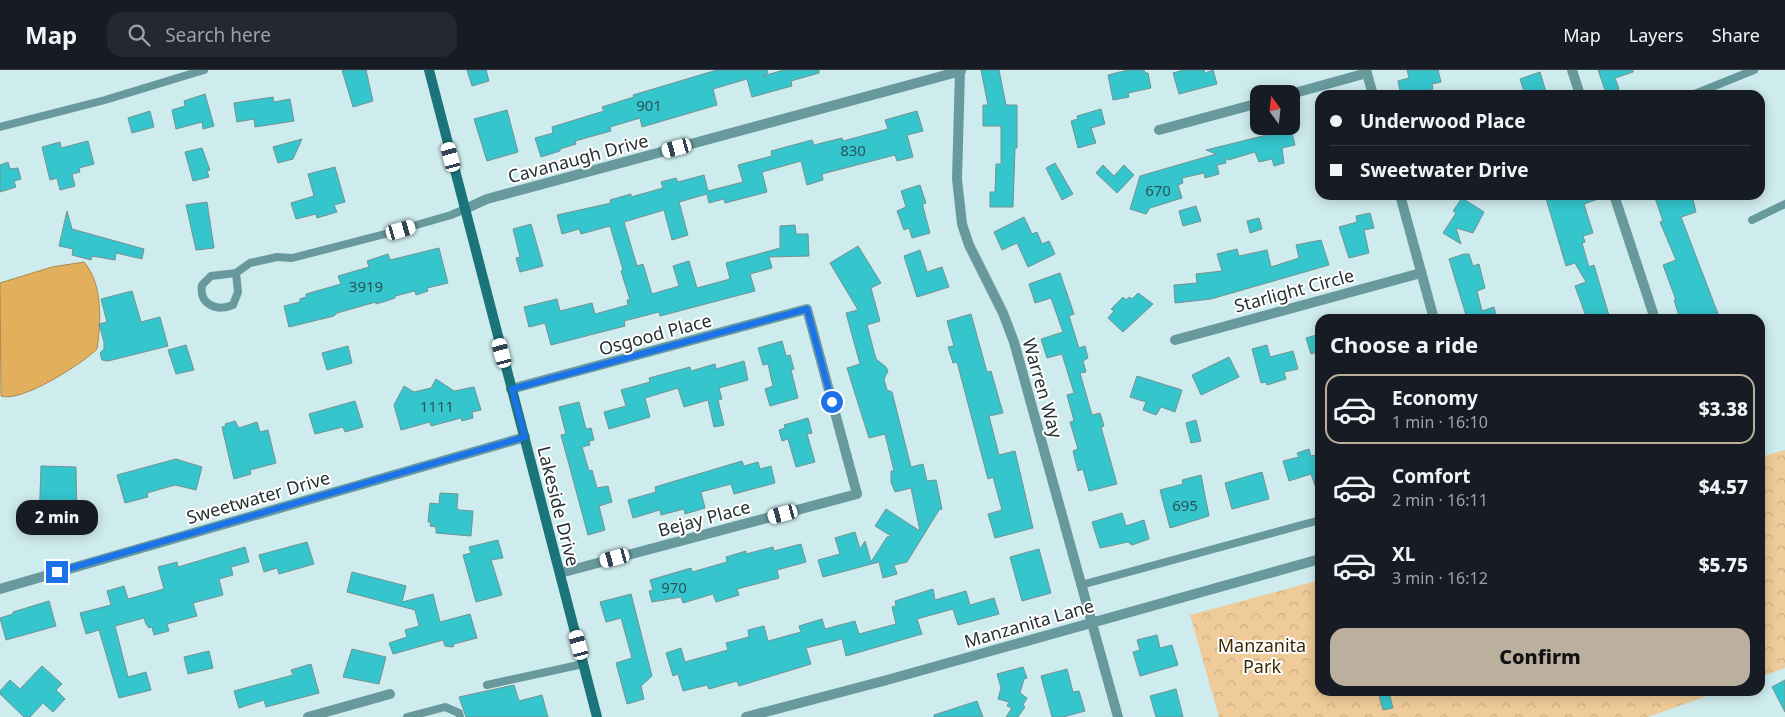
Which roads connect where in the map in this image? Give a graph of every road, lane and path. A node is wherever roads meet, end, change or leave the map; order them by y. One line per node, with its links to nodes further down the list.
1 (204, 70): 12 (lane)
2 (429, 70): 17 (main road, Lakeside Drive)
3 (1572, 70): 8 (street)
4 (1754, 70): 9 (lane)
5 (961, 71): 17 (street, Cavanaugh Drive); 30 (street, Warren Way)
6 (1366, 72): 7 (street); 10 (street)
7 (1371, 90)
8 (1578, 90)
9 (1704, 90)
10 (1300, 91)
11 (1250, 105): 13 (street)
12 (0, 127)
13 (1158, 130)
14 (1401, 200): 20 (street)
15 (1616, 200): 22 (street)
16 (1785, 204): 18 (lane)
17 (465, 209): 19 (lane); 24 (main road, Lakeside Drive)
18 (1752, 220)
19 (236, 273): 19 (lane)
20 (1421, 273): 21 (street); 23 (street, Starlight Circle)
21 (1433, 314)
22 (1653, 314)
23 (1176, 340)
24 (512, 389): 25 (main road, Lakeside Drive); 26 (street, Osgood Place)
25 (525, 437): 29 (main road, Lakeside Drive); 31 (street, Sweetwater Drive)
26 (858, 494): 29 (street, Bejay Place)
27 (1315, 521): 30 (lane, Manzanita Lane)
28 (1315, 559): 32 (street, Manzanita Lane)
29 (560, 573): 33 (main road, Lakeside Drive)
30 (1081, 585): 32 (street, Warren Way)
31 (0, 589)
32 (1092, 623): 40 (street, Manzanita Lane); 41 (street, Warren Way)
33 (583, 664): 34 (lane); 39 (main road, Lakeside Drive)
34 (487, 685)
35 (390, 694): 36 (street)
36 (308, 717)
37 (407, 717): 38 (lane)
38 (460, 717)
39 (598, 717)
40 (746, 717)
41 (1118, 717)

